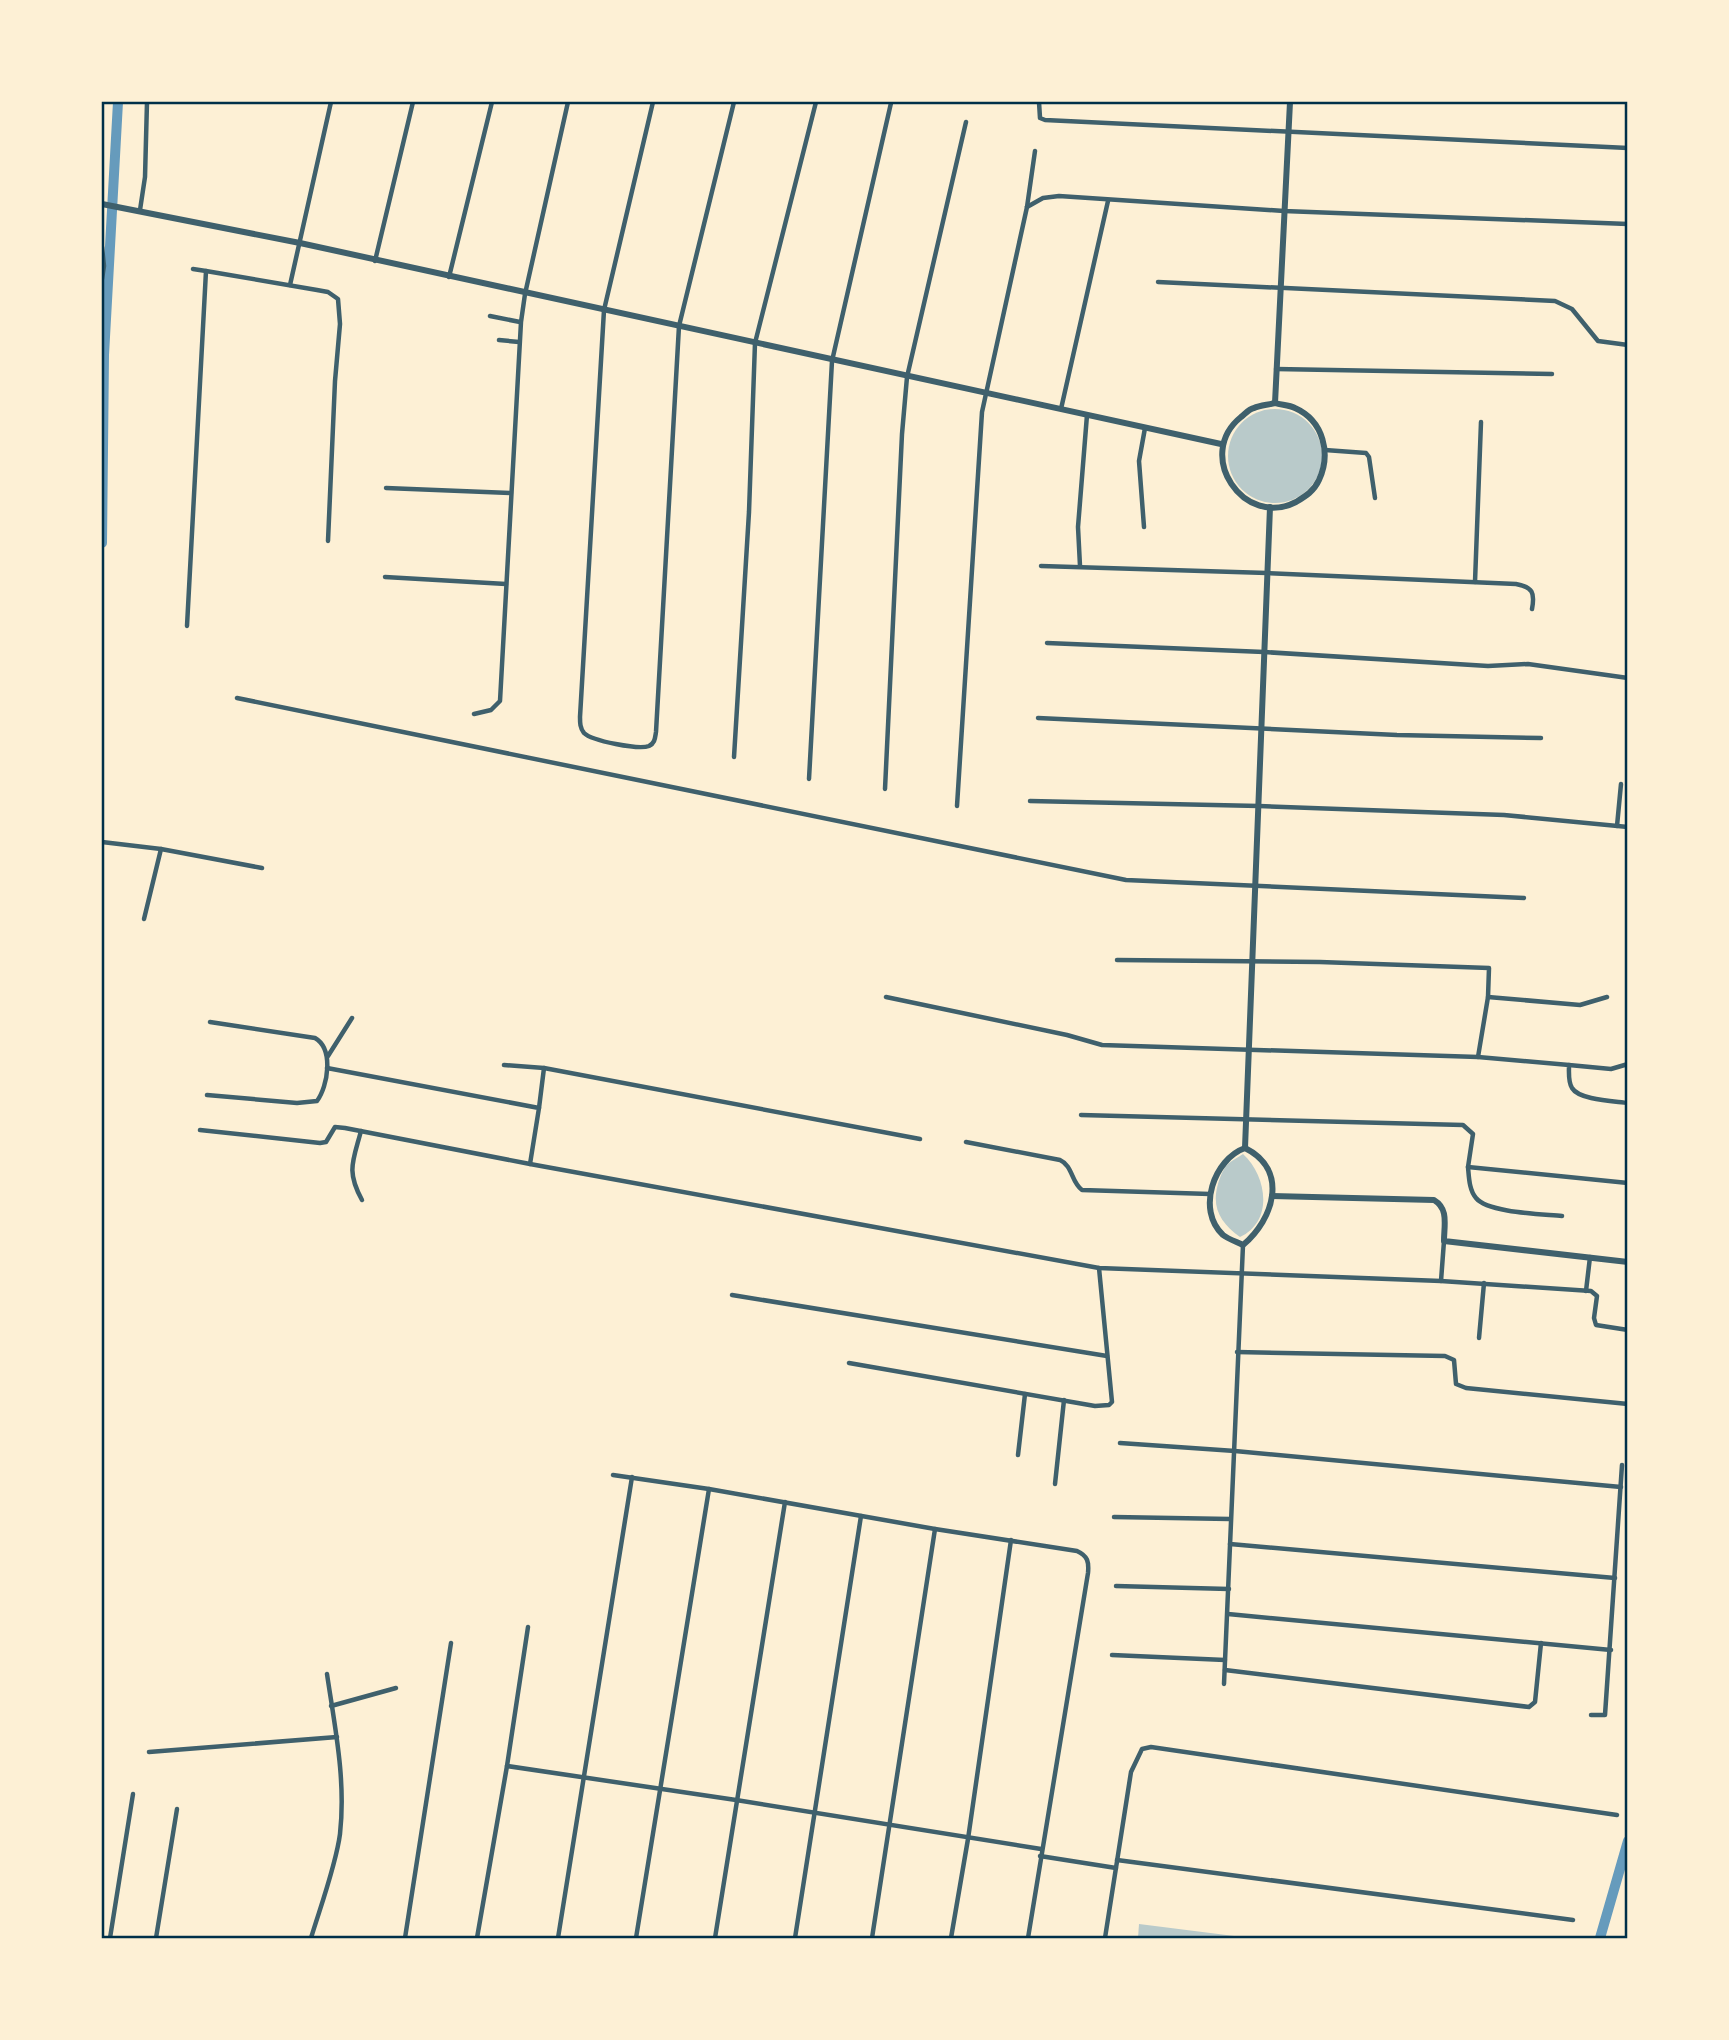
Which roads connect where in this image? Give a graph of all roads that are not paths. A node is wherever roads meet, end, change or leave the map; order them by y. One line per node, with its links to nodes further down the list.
1 (147, 102): 19 (street)
2 (331, 102): 22 (street)
3 (413, 102): 24 (street)
4 (492, 102): 27 (street)
5 (568, 102): 32 (street)
6 (653, 102): 33 (street)
7 (734, 102): 36 (street)
8 (816, 102): 39 (street)
9 (1040, 102): 13 (street)
10 (1290, 102): 13 (street)
11 (891, 103): 41 (street)
12 (966, 122): 44 (street)
13 (1288, 132): 14 (street); 20 (street)
14 (1628, 148)
15 (1035, 151): 18 (street)
16 (1108, 201): 18 (street); 20 (street); 47 (street)
17 (106, 204): 19 (street)
18 (1027, 207): 45 (street)
19 (140, 210): 22 (street)
20 (1284, 211): 21 (street); 31 (street)
21 (1628, 224)
22 (300, 243): 24 (street); 30 (street)
23 (102, 247): 28 (street)
24 (375, 261): 27 (street)
25 (193, 269): 26 (street)
26 (206, 271): 30 (street); 66 (street)
27 (449, 277): 32 (street)
28 (102, 279)
29 (1158, 282): 31 (street)
30 (290, 285): 58 (street)
31 (1280, 288): 40 (street); 42 (street)
32 (525, 294): 33 (street); 35 (street)
33 (604, 310): 36 (street); 36 (street)
34 (491, 316): 35 (street)
35 (521, 322): 38 (street)
36 (679, 326): 39 (street)
37 (499, 340): 38 (street)
38 (519, 342): 54 (street)
39 (755, 343): 41 (street); 75 (street)
40 (1628, 345)
41 (832, 361): 44 (street); 76 (street)
42 (1276, 369): 43 (street); 46 (street)
43 (1552, 374)
44 (907, 377): 45 (street); 78 (street)
45 (985, 393): 47 (street); 80 (street)
46 (1275, 404): 51 (street); 52 (street)
47 (1061, 409): 48 (street)
48 (1087, 415): 50 (street); 60 (street)
49 (1481, 422): 63 (street)
50 (1145, 428): 51 (street); 57 (street)
51 (1221, 444): 56 (street)
52 (1325, 450): 55 (street); 56 (street)
53 (386, 488): 54 (street)
54 (511, 493): 64 (street)
55 (1375, 498)
56 (1270, 507): 61 (street)
57 (1144, 527)
58 (328, 541)
59 (1041, 566): 60 (street)
60 (1080, 566): 61 (street)
61 (1267, 573): 63 (street); 68 (street)
62 (385, 578): 64 (street)
63 (1475, 582): 65 (street)
64 (506, 584): 71 (street)
65 (1532, 609)
66 (187, 626)
67 (1046, 643): 68 (street)
68 (1264, 652): 69 (street); 73 (street)
69 (1628, 678)
70 (237, 698): 87 (street)
71 (474, 714)
72 (1038, 718): 73 (street)
73 (1261, 729): 74 (street); 81 (street)
74 (1541, 738)
75 (734, 758)
76 (808, 779)
77 (1621, 784): 82 (street)
78 (885, 789)
79 (1030, 801): 81 (street)
80 (957, 806)
81 (1259, 806): 82 (street); 87 (street)
82 (1617, 826): 83 (street)
83 (1628, 827)
84 (102, 842): 85 (street)
85 (161, 849): 86 (street); 89 (street)
86 (262, 869)
87 (1256, 888): 88 (street); 91 (street)
88 (1524, 898)
89 (144, 919)
90 (1117, 960): 91 (street)
91 (1253, 963): 93 (street); 97 (street)
92 (886, 997): 97 (street)
93 (1488, 997): 94 (street); 99 (street)
94 (1607, 998)
95 (352, 1018): 98 (street)
96 (210, 1022): 98 (street)
97 (1250, 1048): 99 (street); 109 (street)
98 (328, 1057): 103 (street)
99 (1478, 1057): 102 (street)
100 (1628, 1064): 102 (street)
101 (504, 1065): 104 (street)
102 (1569, 1065): 106 (street)
103 (327, 1068): 105 (street); 107 (street)
104 (544, 1068): 107 (street); 112 (street)
105 (207, 1095)
106 (1628, 1103)
107 (539, 1108): 115 (street)
108 (1081, 1115): 109 (street)
109 (1247, 1120): 114 (street); 116 (street)
110 (200, 1130): 111 (street)
111 (361, 1131): 115 (street); 120 (street)
112 (919, 1139)
113 (966, 1142): 118 (street)
114 (1245, 1148): 118 (street); 119 (street)
115 (530, 1164): 126 (street)
116 (1468, 1167): 117 (street); 121 (street)
117 (1628, 1183)
118 (1210, 1194): 123 (street)
119 (1272, 1196): 122 (street); 123 (street)
120 (362, 1200)
121 (1562, 1216)
122 (1444, 1241): 124 (street); 128 (street)
123 (1243, 1245): 127 (street)
124 (1590, 1257): 125 (street); 130 (street)
125 (1628, 1262)
126 (1099, 1268): 127 (street); 135 (street)
127 (1241, 1272): 128 (street); 134 (street)
128 (1441, 1281): 129 (street)
129 (1484, 1283): 130 (street); 133 (street)
130 (1586, 1291): 132 (street)
131 (732, 1295): 135 (street)
132 (1628, 1330)
133 (1479, 1338)
134 (1237, 1352): 139 (street); 141 (street)
135 (1107, 1356): 138 (street)
136 (849, 1363): 137 (street)
137 (1025, 1394): 138 (street); 142 (street)
138 (1064, 1401): 146 (street)
139 (1628, 1404)
140 (1120, 1443): 141 (street)
141 (1235, 1451): 147 (street); 152 (street)
142 (1018, 1455)
143 (1622, 1465): 147 (street)
144 (613, 1475): 145 (street)
145 (632, 1478): 148 (street); 175 (street)
146 (1055, 1484)
147 (1621, 1487): 156 (street)
148 (709, 1489): 149 (street); 176 (street)
149 (785, 1502): 150 (street); 178 (street)
150 (861, 1516): 153 (street); 180 (street)
151 (1114, 1517): 152 (street)
152 (1230, 1519): 155 (street)
153 (935, 1529): 154 (street); 182 (street)
154 (1011, 1540): 183 (street); 184 (street)
155 (1230, 1544): 156 (street); 158 (street)
156 (1615, 1578): 163 (street)
157 (1116, 1586): 158 (street)
158 (1229, 1589): 159 (street)
159 (1228, 1614): 162 (street); 165 (street)
160 (528, 1627): 174 (street)
161 (451, 1643): 191 (street)
162 (1541, 1643): 163 (street); 166 (street)
163 (1611, 1650): 171 (street)
164 (1112, 1655): 165 (street)
165 (1225, 1660): 166 (street)
166 (1225, 1670): 168 (street)
167 (327, 1674): 170 (street)
168 (1224, 1684)
169 (396, 1688): 170 (street)
170 (331, 1706): 172 (street)
171 (1591, 1715)
172 (337, 1737): 173 (street); 190 (street)
173 (149, 1752)
174 (507, 1766): 175 (street); 192 (street)
175 (582, 1779): 176 (street); 193 (street)
176 (660, 1789): 178 (street); 194 (street)
177 (133, 1794): 188 (street)
178 (736, 1800): 180 (street); 195 (street)
179 (177, 1809): 189 (street)
180 (814, 1814): 182 (street); 196 (street)
181 (1617, 1815): 185 (street)
182 (890, 1826): 183 (street); 197 (street)
183 (968, 1839): 184 (street); 198 (street)
184 (1041, 1852): 186 (street); 199 (street)
185 (1117, 1860): 186 (street); 187 (street)
186 (1116, 1868): 200 (street)
187 (1573, 1920)
188 (110, 1938)
189 (156, 1938)
190 (311, 1938)
191 (405, 1938)
192 (477, 1938)
193 (558, 1938)
194 (636, 1938)
195 (715, 1938)
196 (795, 1938)
197 (872, 1938)
198 (951, 1938)
199 (1028, 1938)
200 (1105, 1938)

